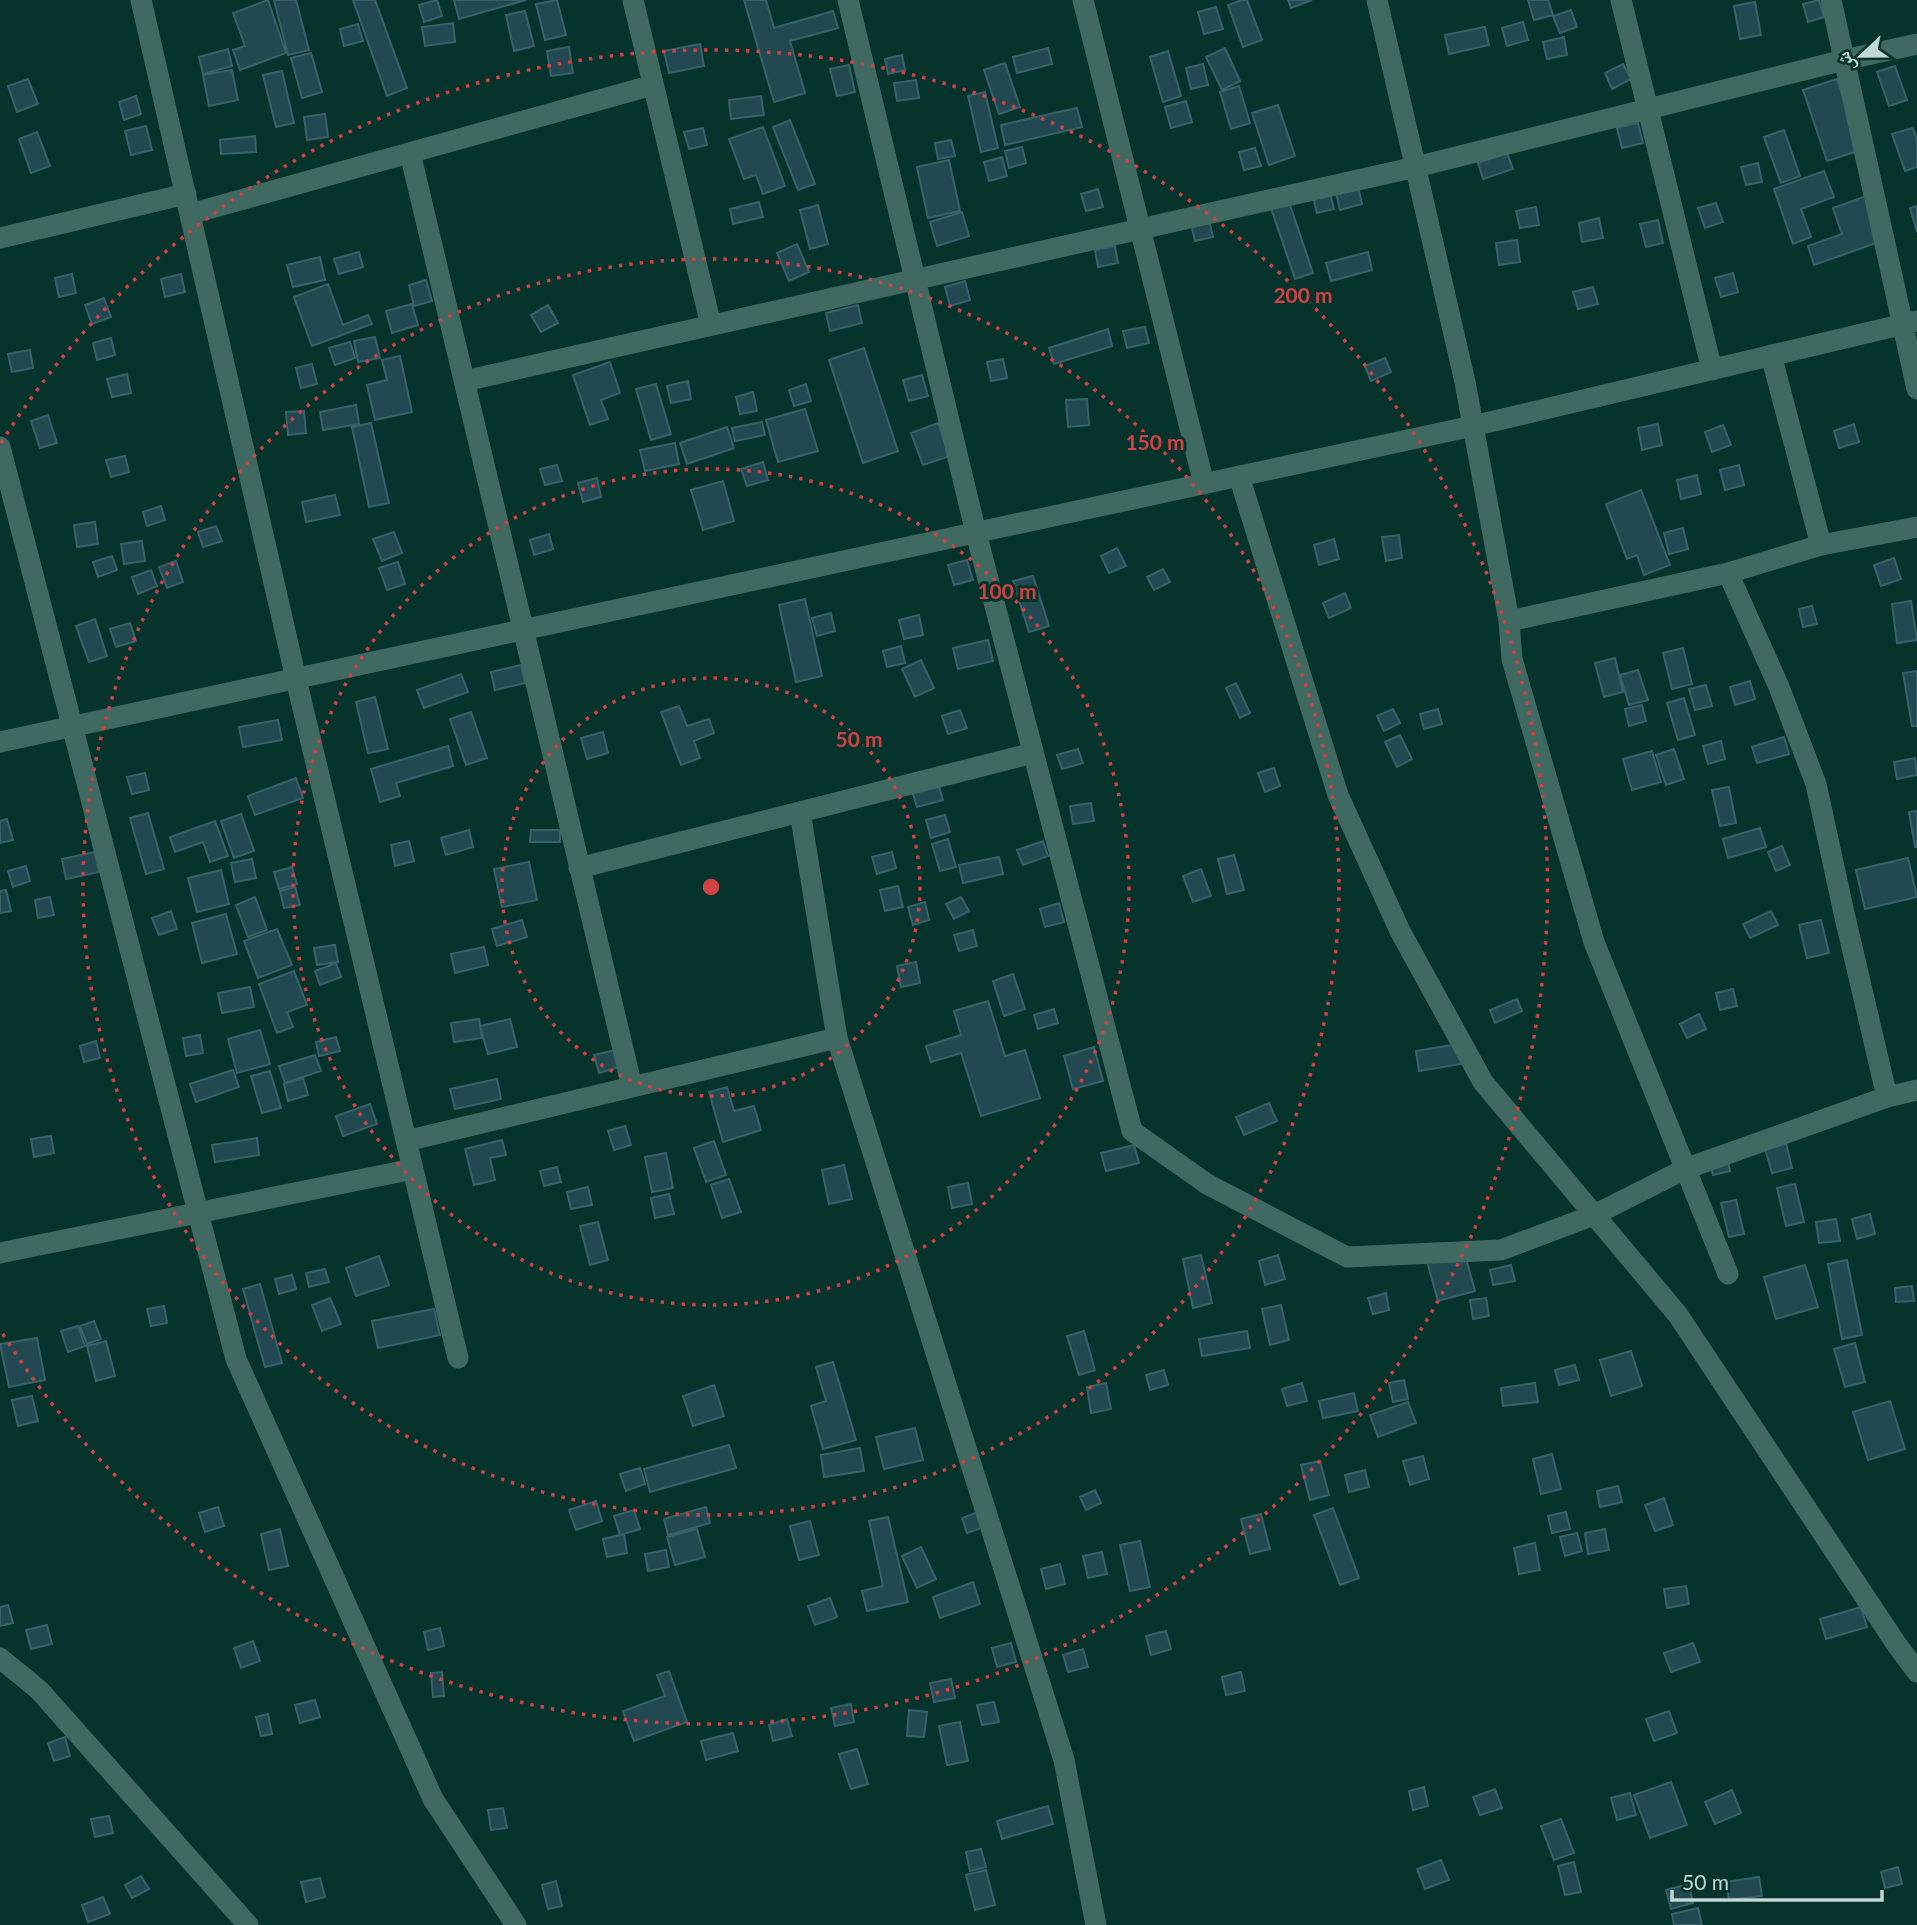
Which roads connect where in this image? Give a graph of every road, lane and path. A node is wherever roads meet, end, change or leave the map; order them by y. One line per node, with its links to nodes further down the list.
1 (142, 0): 14 (street)
2 (633, 0): 10 (street)
3 (848, 0): 17 (street)
4 (1083, 0): 15 (street)
5 (1377, 0): 13 (street)
6 (1621, 0): 11 (street)
7 (1830, 0): 9 (street)
8 (1917, 44): 9 (street)
9 (1844, 60): 11 (street); 18 (street)
10 (653, 85): 12 (street); 19 (street)
11 (1648, 109): 13 (street); 21 (street)
12 (410, 153): 14 (street); 22 (street)
13 (1416, 167): 15 (street); 24 (street)
14 (188, 204): 16 (street); 35 (street)
15 (1140, 229): 17 (street); 27 (street)
16 (0, 237)
17 (915, 280): 19 (street); 30 (street)
18 (1909, 323): 20 (street); 23 (street)
19 (711, 325): 22 (street)
20 (1771, 355): 21 (street); 31 (street)
21 (1712, 370): 24 (street)
22 (464, 381): 34 (street)
23 (1917, 388)
24 (1473, 426): 26 (street); 33 (street)
25 (0, 447): 28 (street)
26 (1239, 476): 27 (street); 49 (street)
27 (1204, 484): 30 (street)
28 (5, 485): 36 (street)
29 (1917, 527): 31 (street)
30 (976, 533): 34 (street); 38 (street)
31 (1821, 545): 32 (street)
32 (1728, 573): 33 (street); 44 (street)
33 (1509, 621): 46 (street)
34 (523, 630): 35 (street); 40 (street)
35 (296, 679): 36 (street); 45 (street)
36 (73, 727): 37 (street); 48 (street)
37 (0, 743)
38 (1033, 752): 39 (street); 49 (street)
39 (800, 812): 40 (street); 41 (street)
40 (579, 868): 42 (street)
41 (836, 1038): 42 (street); 57 (street)
42 (632, 1087): 45 (street)
43 (1917, 1090): 44 (street)
44 (1887, 1097): 46 (street)
45 (406, 1141): 47 (street)
46 (1685, 1168): 49 (street); 51 (street)
47 (413, 1169): 48 (street); 52 (street)
48 (198, 1213): 50 (street); 56 (street)
49 (1594, 1215): 54 (street)
50 (0, 1253)
51 (1728, 1274)
52 (458, 1358)
53 (0, 1658): 55 (street)
54 (1917, 1672)
55 (248, 1925)
56 (516, 1925)
57 (1096, 1925)

